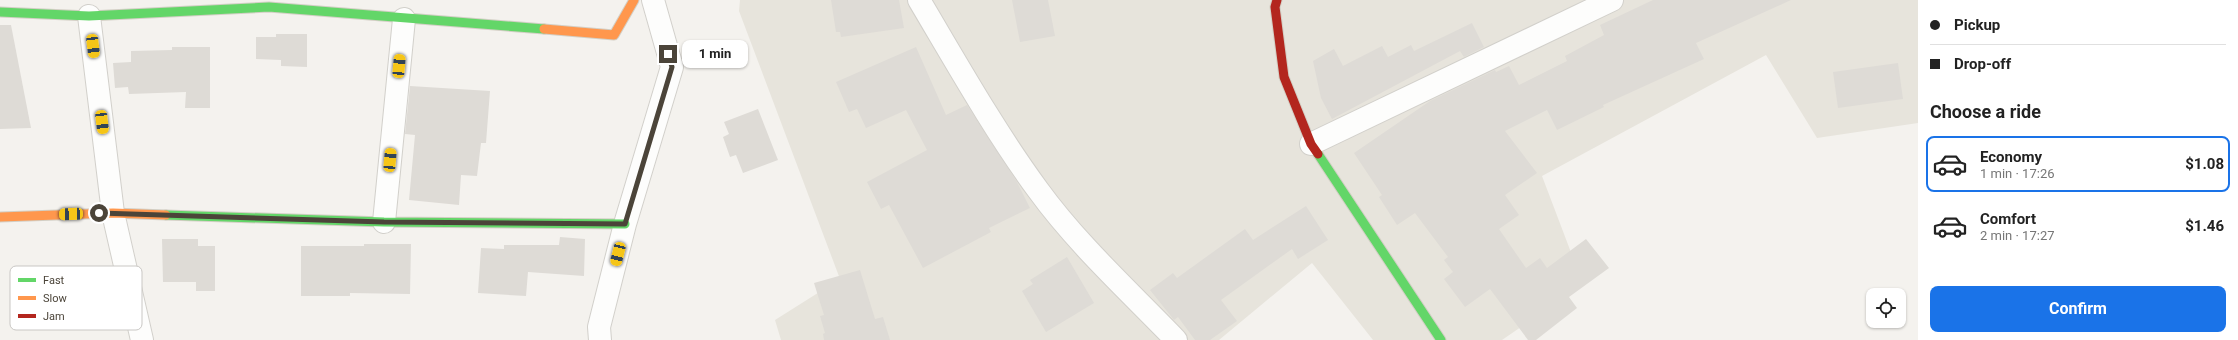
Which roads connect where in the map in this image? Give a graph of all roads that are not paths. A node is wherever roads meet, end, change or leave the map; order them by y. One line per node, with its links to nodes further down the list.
1 (634, 0): 8 (street)
2 (653, 0): 13 (street)
3 (919, 0): 18 (street)
4 (1277, 0): 9 (street)
5 (1612, 0): 9 (street)
6 (0, 12): 7 (street)
7 (89, 16): 8 (street); 10 (street)
8 (404, 19): 12 (street)
9 (1312, 144): 19 (street)
10 (114, 213): 11 (street); 12 (street); 14 (street)
11 (0, 217)
12 (384, 222): 13 (street)
13 (625, 224): 17 (street)
14 (126, 266)
15 (140, 330): 16 (street)
16 (142, 340)
17 (600, 340)
18 (1176, 340)
19 (1441, 340)

